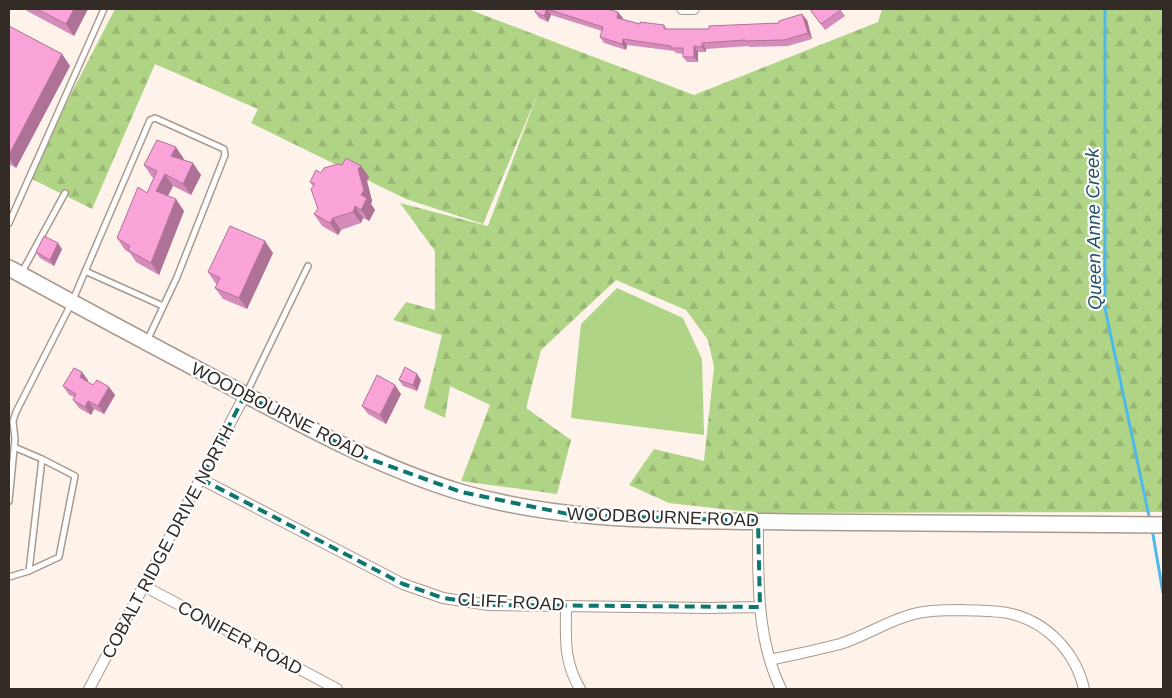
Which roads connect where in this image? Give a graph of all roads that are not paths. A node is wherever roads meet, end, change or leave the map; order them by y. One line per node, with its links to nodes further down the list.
1 (104, 9): 5 (lane)
2 (682, 9): 3 (street)
3 (694, 9)
4 (65, 193): 8 (lane)
5 (9, 223)
6 (308, 266): 12 (lane)
7 (85, 270): 9 (lane); 10 (lane); 10 (lane)
8 (14, 271): 9 (main road, WOODBOURNE ROAD)
9 (72, 302): 11 (main road, WOODBOURNE ROAD); 13 (lane)
10 (164, 306): 11 (lane)
11 (147, 342): 12 (main road, WOODBOURNE ROAD)
12 (245, 395): 18 (street, COBALT RIDGE DRIVE NORTH); 20 (main road, WOODBOURNE ROAD)
13 (16, 412): 14 (lane); 15 (lane)
14 (9, 416)
15 (14, 447): 16 (lane); 17 (lane)
16 (42, 459): 22 (lane); 22 (lane)
17 (10, 474): 19 (lane)
18 (201, 479): 24 (street, COBALT RIDGE DRIVE NORTH); 25 (street, CLIFF ROAD)
19 (9, 501)
20 (758, 521): 21 (main road, WOODBOURNE ROAD); 26 (street)
21 (1163, 526)
22 (29, 571): 23 (lane)
23 (9, 577)
24 (144, 586): 28 (street, COBALT RIDGE DRIVE NORTH); 29 (street, CONIFER ROAD)
25 (566, 606): 26 (street, CLIFF ROAD); 30 (street)
26 (760, 607): 27 (street)
27 (770, 660): 31 (street); 32 (street)
28 (90, 689)
29 (337, 689)
30 (580, 689)
31 (781, 689)
32 (1084, 689)

